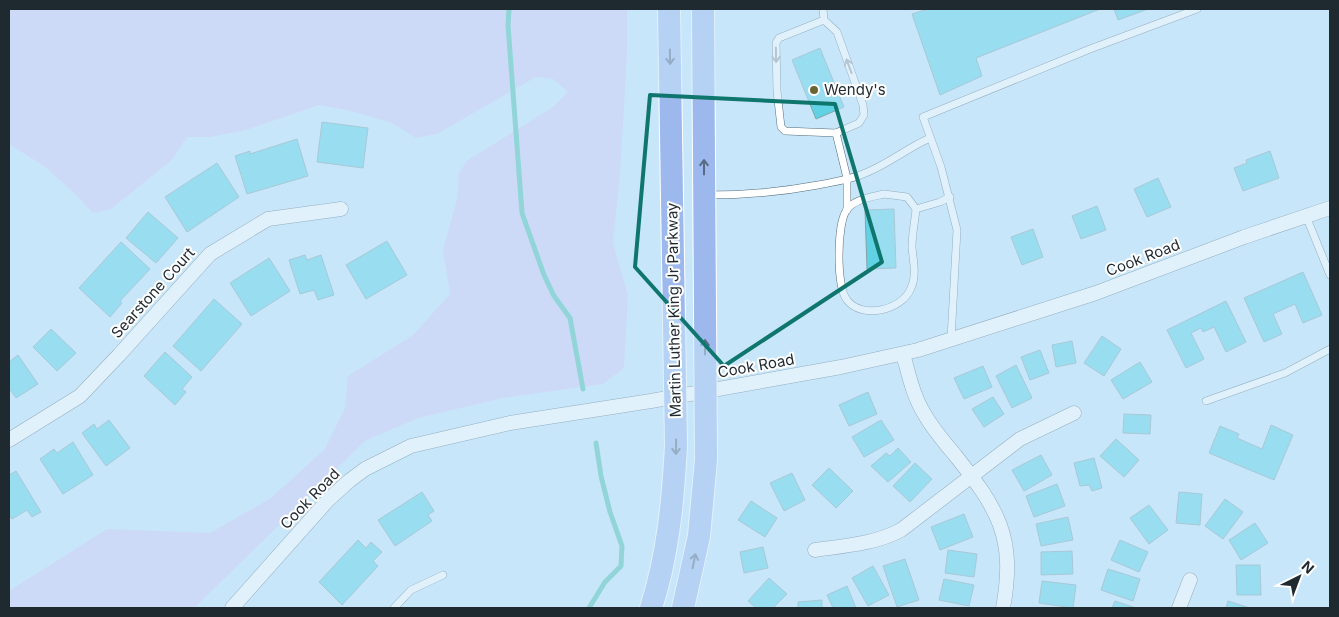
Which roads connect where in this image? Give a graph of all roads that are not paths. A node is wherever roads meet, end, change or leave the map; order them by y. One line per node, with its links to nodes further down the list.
1 (669, 9): 21 (main road, Martin Luther King Jr Parkway, one-way to 21)
2 (703, 9): 9 (main road, Martin Luther King Jr Parkway, one-way to 2)
3 (822, 9): 5 (lane)
4 (1197, 9): 7 (lane)
5 (824, 20): 6 (lane, one-way to 5); 6 (lane, one-way to 6)
6 (836, 133): 8 (lane)
7 (930, 138): 8 (lane); 10 (lane)
8 (847, 178): 9 (lane); 14 (lane)
9 (704, 195): 20 (main road, Martin Luther King Jr Parkway, one-way to 9)
10 (950, 197): 13 (lane); 17 (lane)
11 (1330, 208): 15 (street, Cook Road)
12 (342, 209): 24 (street, Searstone Court)
13 (916, 209): 14 (lane); 14 (lane)
14 (847, 210)
15 (1306, 216): 16 (lane); 17 (street, Cook Road)
16 (1330, 275)
17 (951, 340): 19 (street, Cook Road)
18 (1330, 349): 22 (lane)
19 (903, 354): 20 (street, Cook Road); 25 (street)
20 (705, 392): 21 (street, Cook Road); 32 (main road, Martin Luther King Jr Parkway, one-way to 20)
21 (674, 397): 29 (street, Cook Road); 31 (main road, Martin Luther King Jr Parkway, one-way to 31)
22 (1206, 401)
23 (1074, 413): 25 (street)
24 (9, 440)
25 (971, 476): 26 (street); 33 (street)
26 (815, 550)
27 (443, 575): 30 (lane)
28 (1190, 580): 34 (street)
29 (232, 608)
30 (394, 608)
31 (651, 608)
32 (684, 608)
33 (1003, 608)
34 (1180, 608)

